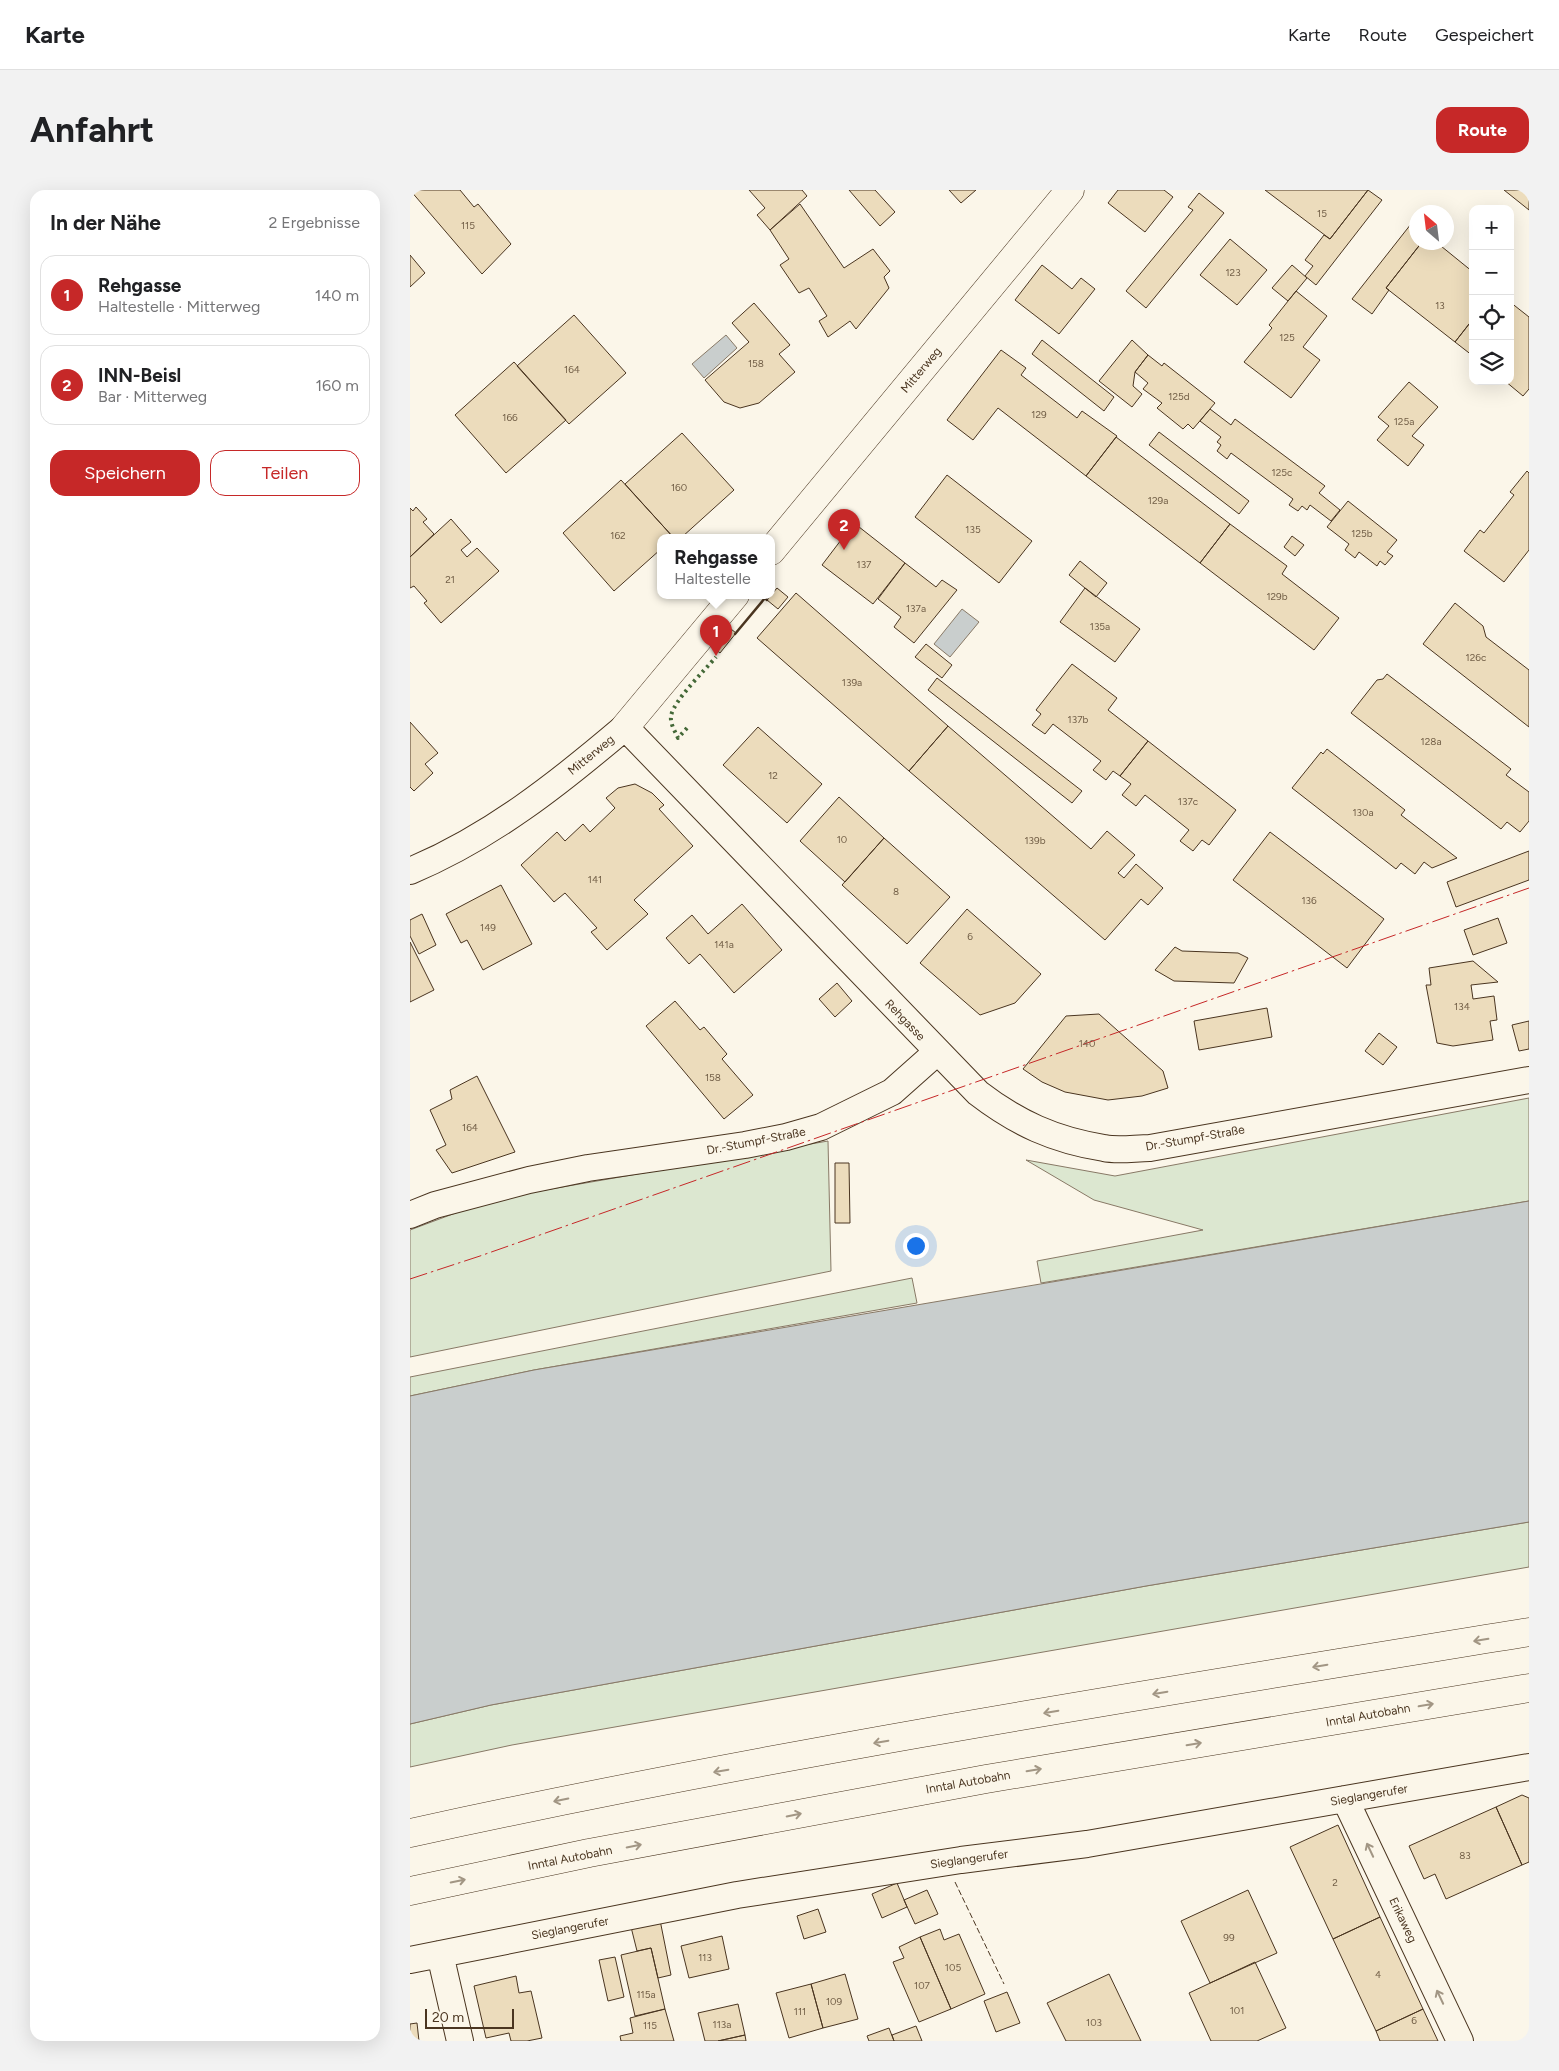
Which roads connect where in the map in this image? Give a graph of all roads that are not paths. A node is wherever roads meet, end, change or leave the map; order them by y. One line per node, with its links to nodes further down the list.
1 (1070, 190): 2 (main road, Mitterweg)
2 (775, 546)
3 (732, 599): 4 (main road, Mitterweg)
4 (625, 728): 5 (street, Mitterweg); 6 (street, Rehgasse)
5 (410, 871)
6 (936, 1052): 7 (street, Dr.-Stumpf-Straße); 8 (street, Dr.-Stumpf-Straße)
7 (1529, 1080)
8 (410, 1215)
9 (1529, 1632): 13 (main road, one-way to 13)
10 (1529, 1688): 14 (main road, Inntal Autobahn, one-way to 10)
11 (1529, 1767): 12 (street, Sieglangerufer)
12 (1345, 1799): 15 (street, Sieglangerufer); 18 (street, Erikaweg, one-way to 12)
13 (410, 1833)
14 (410, 1890)
15 (440, 1954): 16 (street, Sieglangerufer); 17 (street)
16 (410, 1960)
17 (460, 2041)
18 (1460, 2041)

